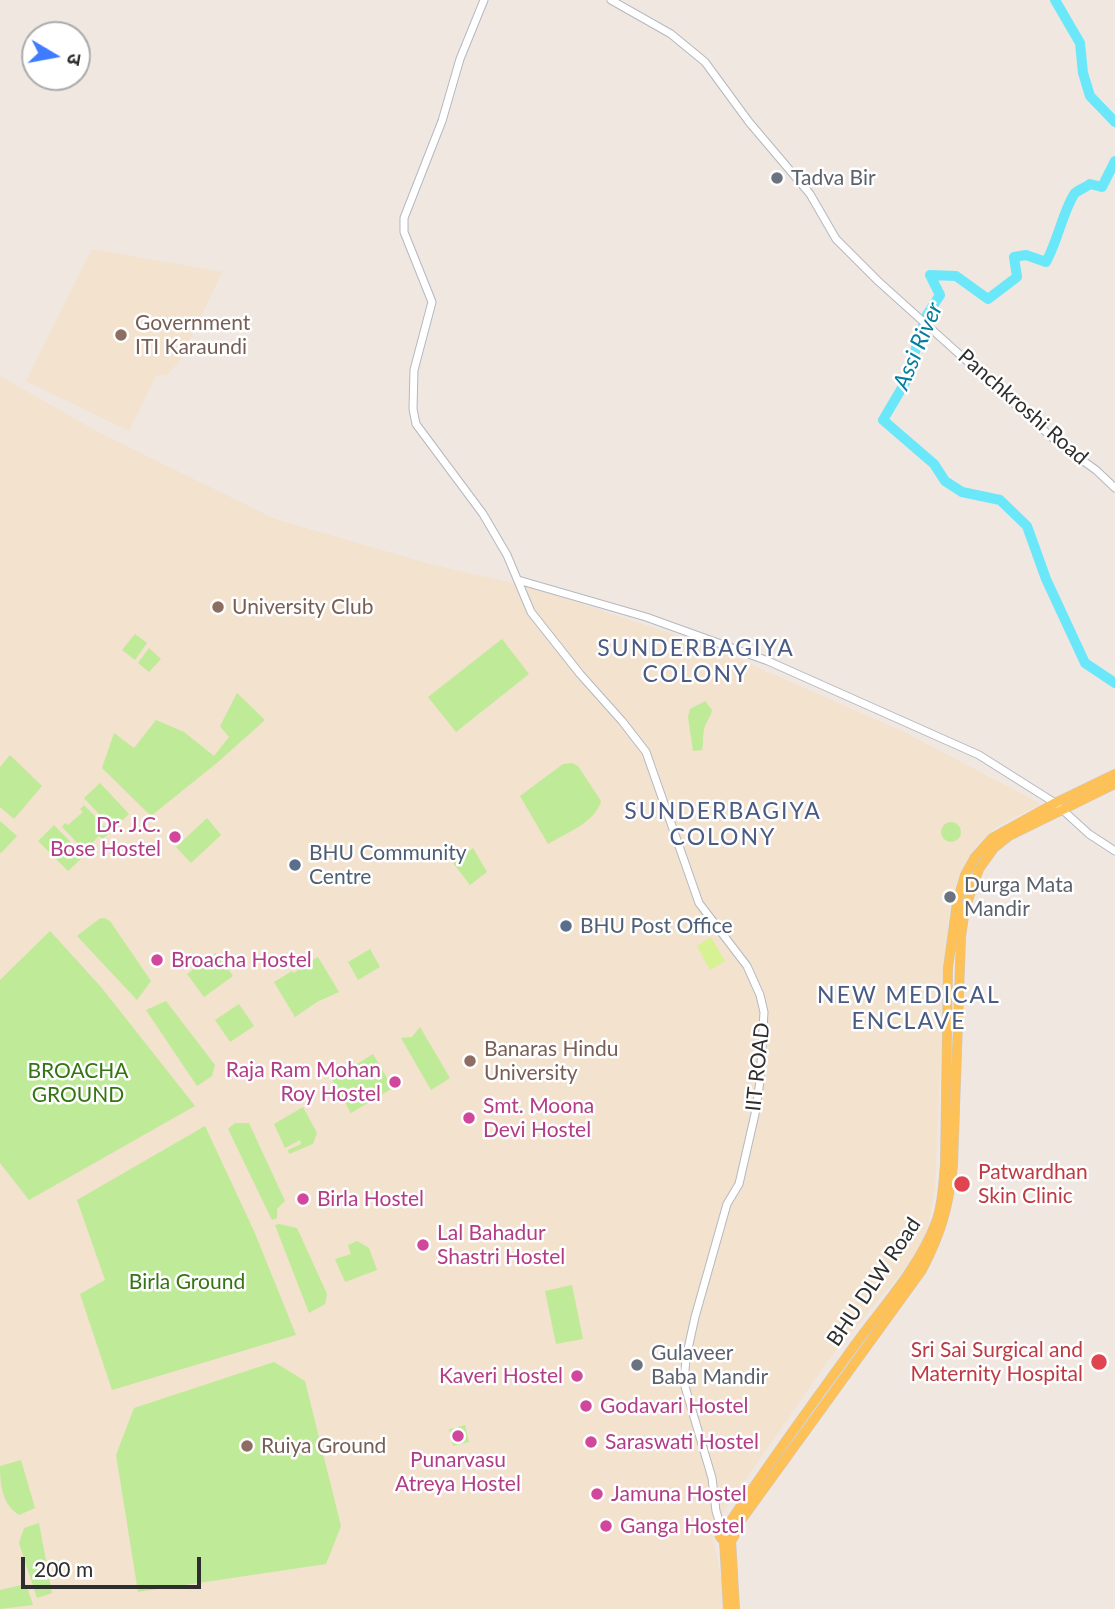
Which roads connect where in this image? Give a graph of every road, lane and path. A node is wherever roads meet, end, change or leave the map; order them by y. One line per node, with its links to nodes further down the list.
1 (484, 0): 4 (street, IIT ROAD)
2 (611, 0): 3 (street, Panchkroshi Road)
3 (1115, 488)
4 (518, 580): 7 (street); 9 (street, IIT ROAD)
5 (1115, 774): 7 (main road, BHU DLW Road)
6 (1115, 784): 7 (main road, BHU DLW Road)
7 (1059, 806): 8 (street); 9 (main road, BHU DLW Road)
8 (1115, 851)
9 (728, 1532): 10 (main road); 11 (main road)
10 (728, 1609)
11 (735, 1609)

